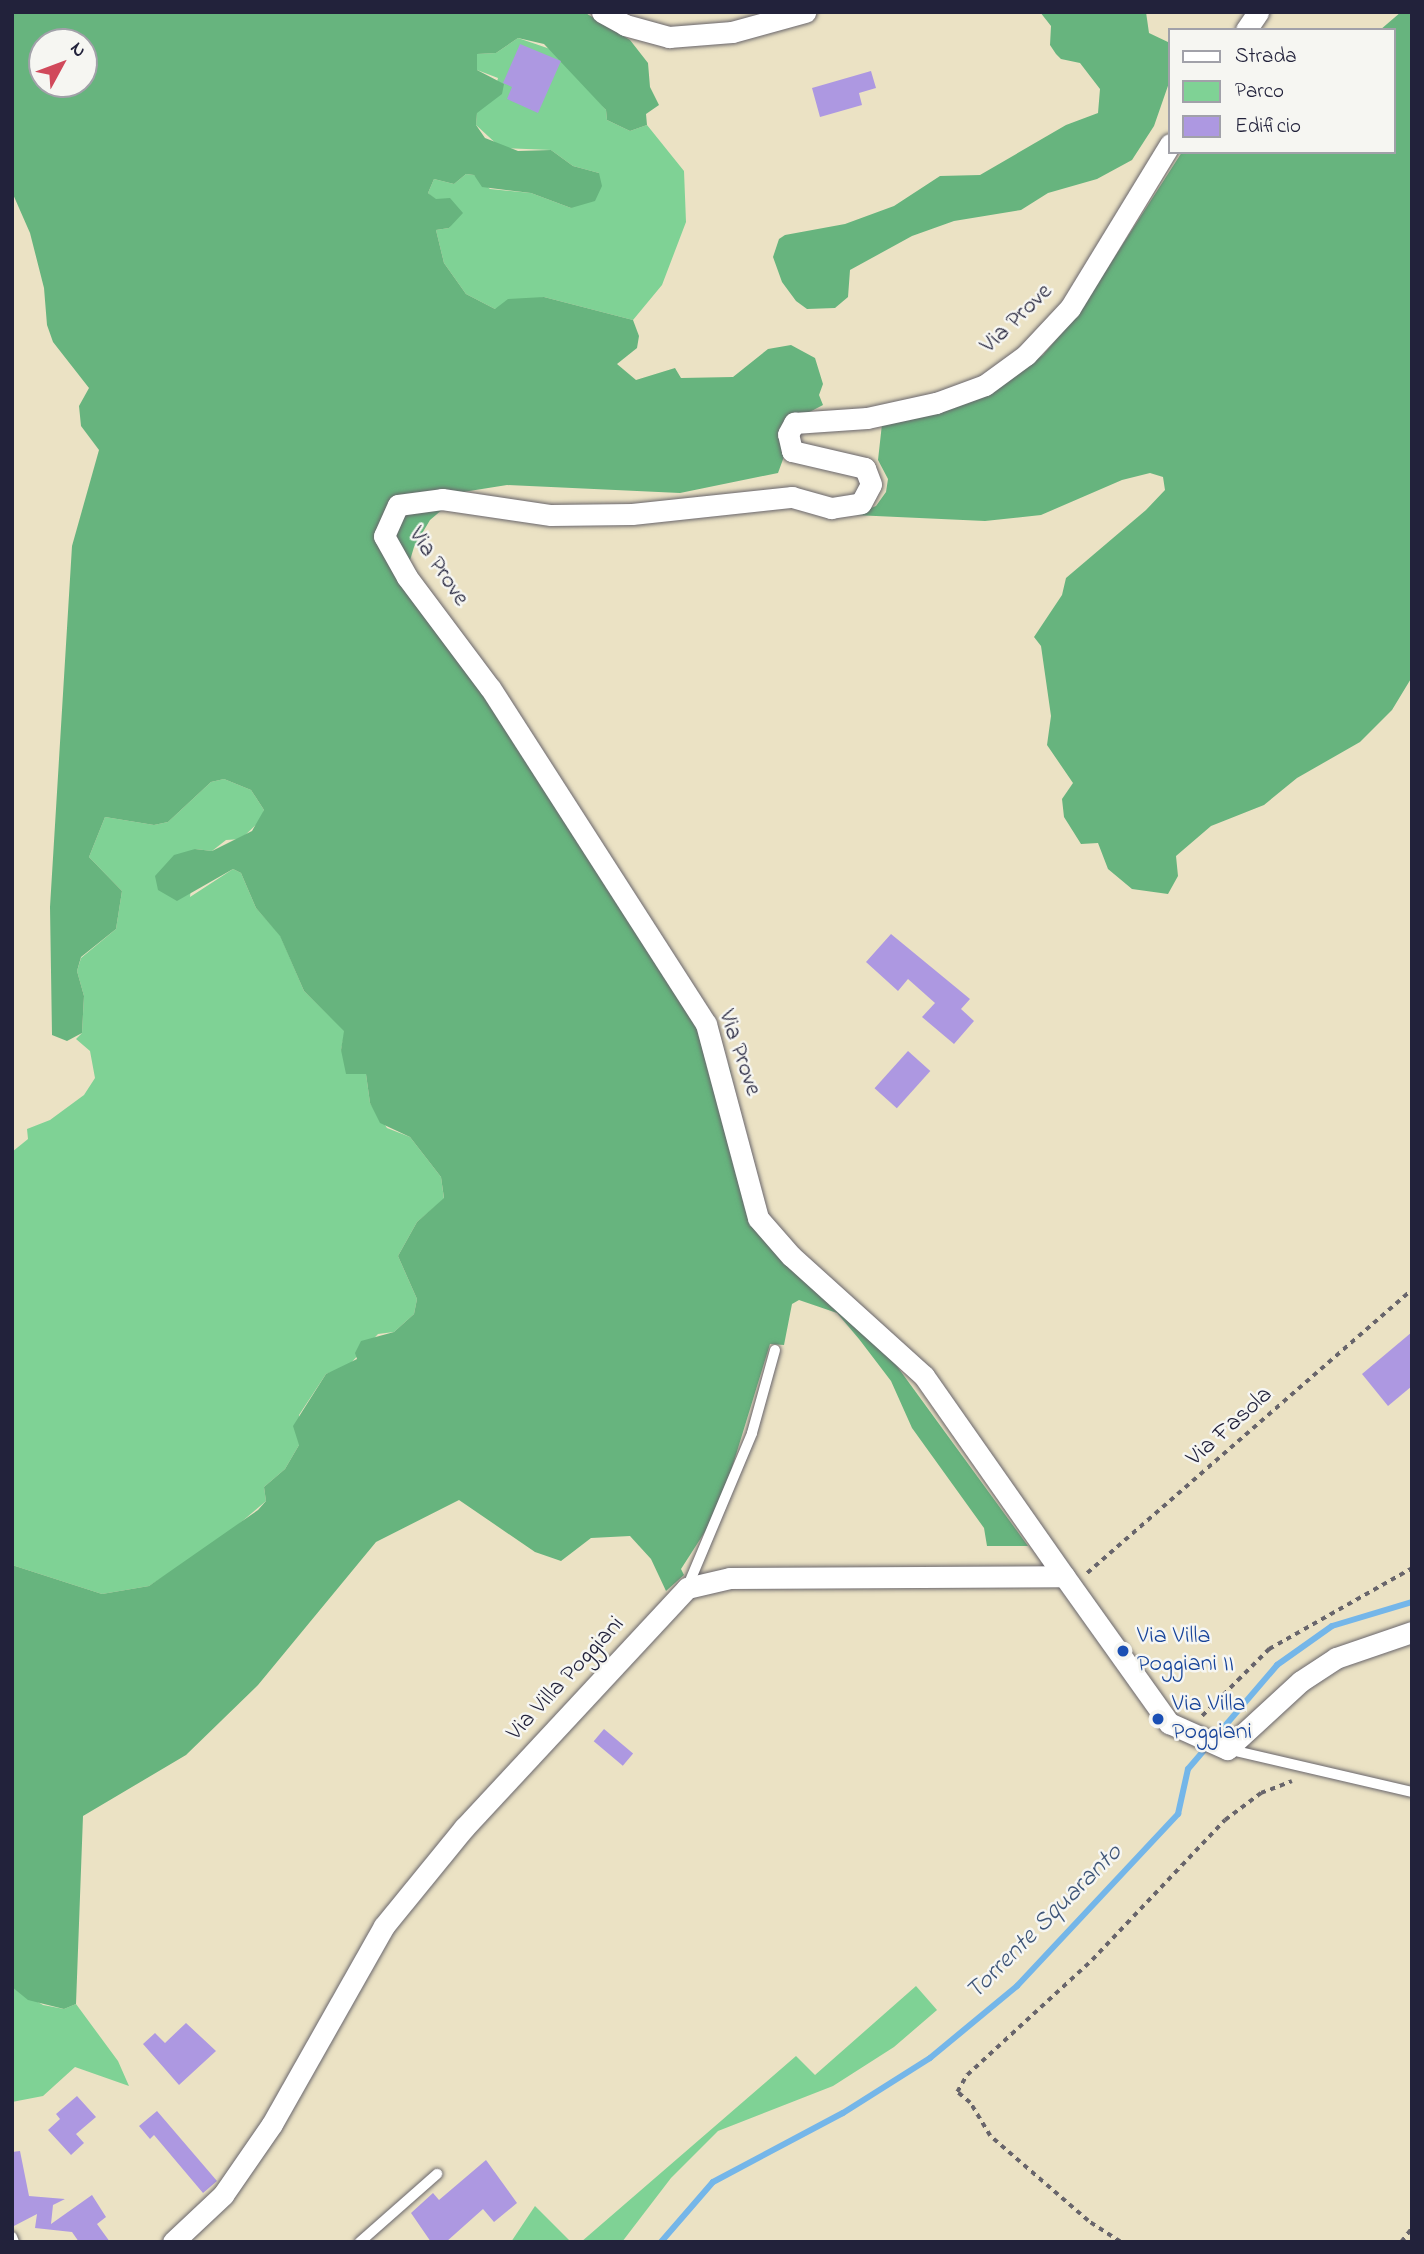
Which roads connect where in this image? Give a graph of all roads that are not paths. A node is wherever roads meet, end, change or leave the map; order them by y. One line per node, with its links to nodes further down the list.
1 (602, 12): 2 (street)
2 (805, 12)
3 (1258, 12): 4 (street)
4 (1247, 28)
5 (1168, 147): 7 (street, Via Prove)
6 (775, 1350): 8 (lane)
7 (1064, 1576): 8 (street); 10 (street)
8 (687, 1588): 13 (street, Via Villa Poggiani)
9 (1412, 1632): 10 (street)
10 (1227, 1749): 11 (lane)
11 (1412, 1792)
12 (437, 2174): 14 (lane)
13 (173, 2242)
14 (360, 2242)

